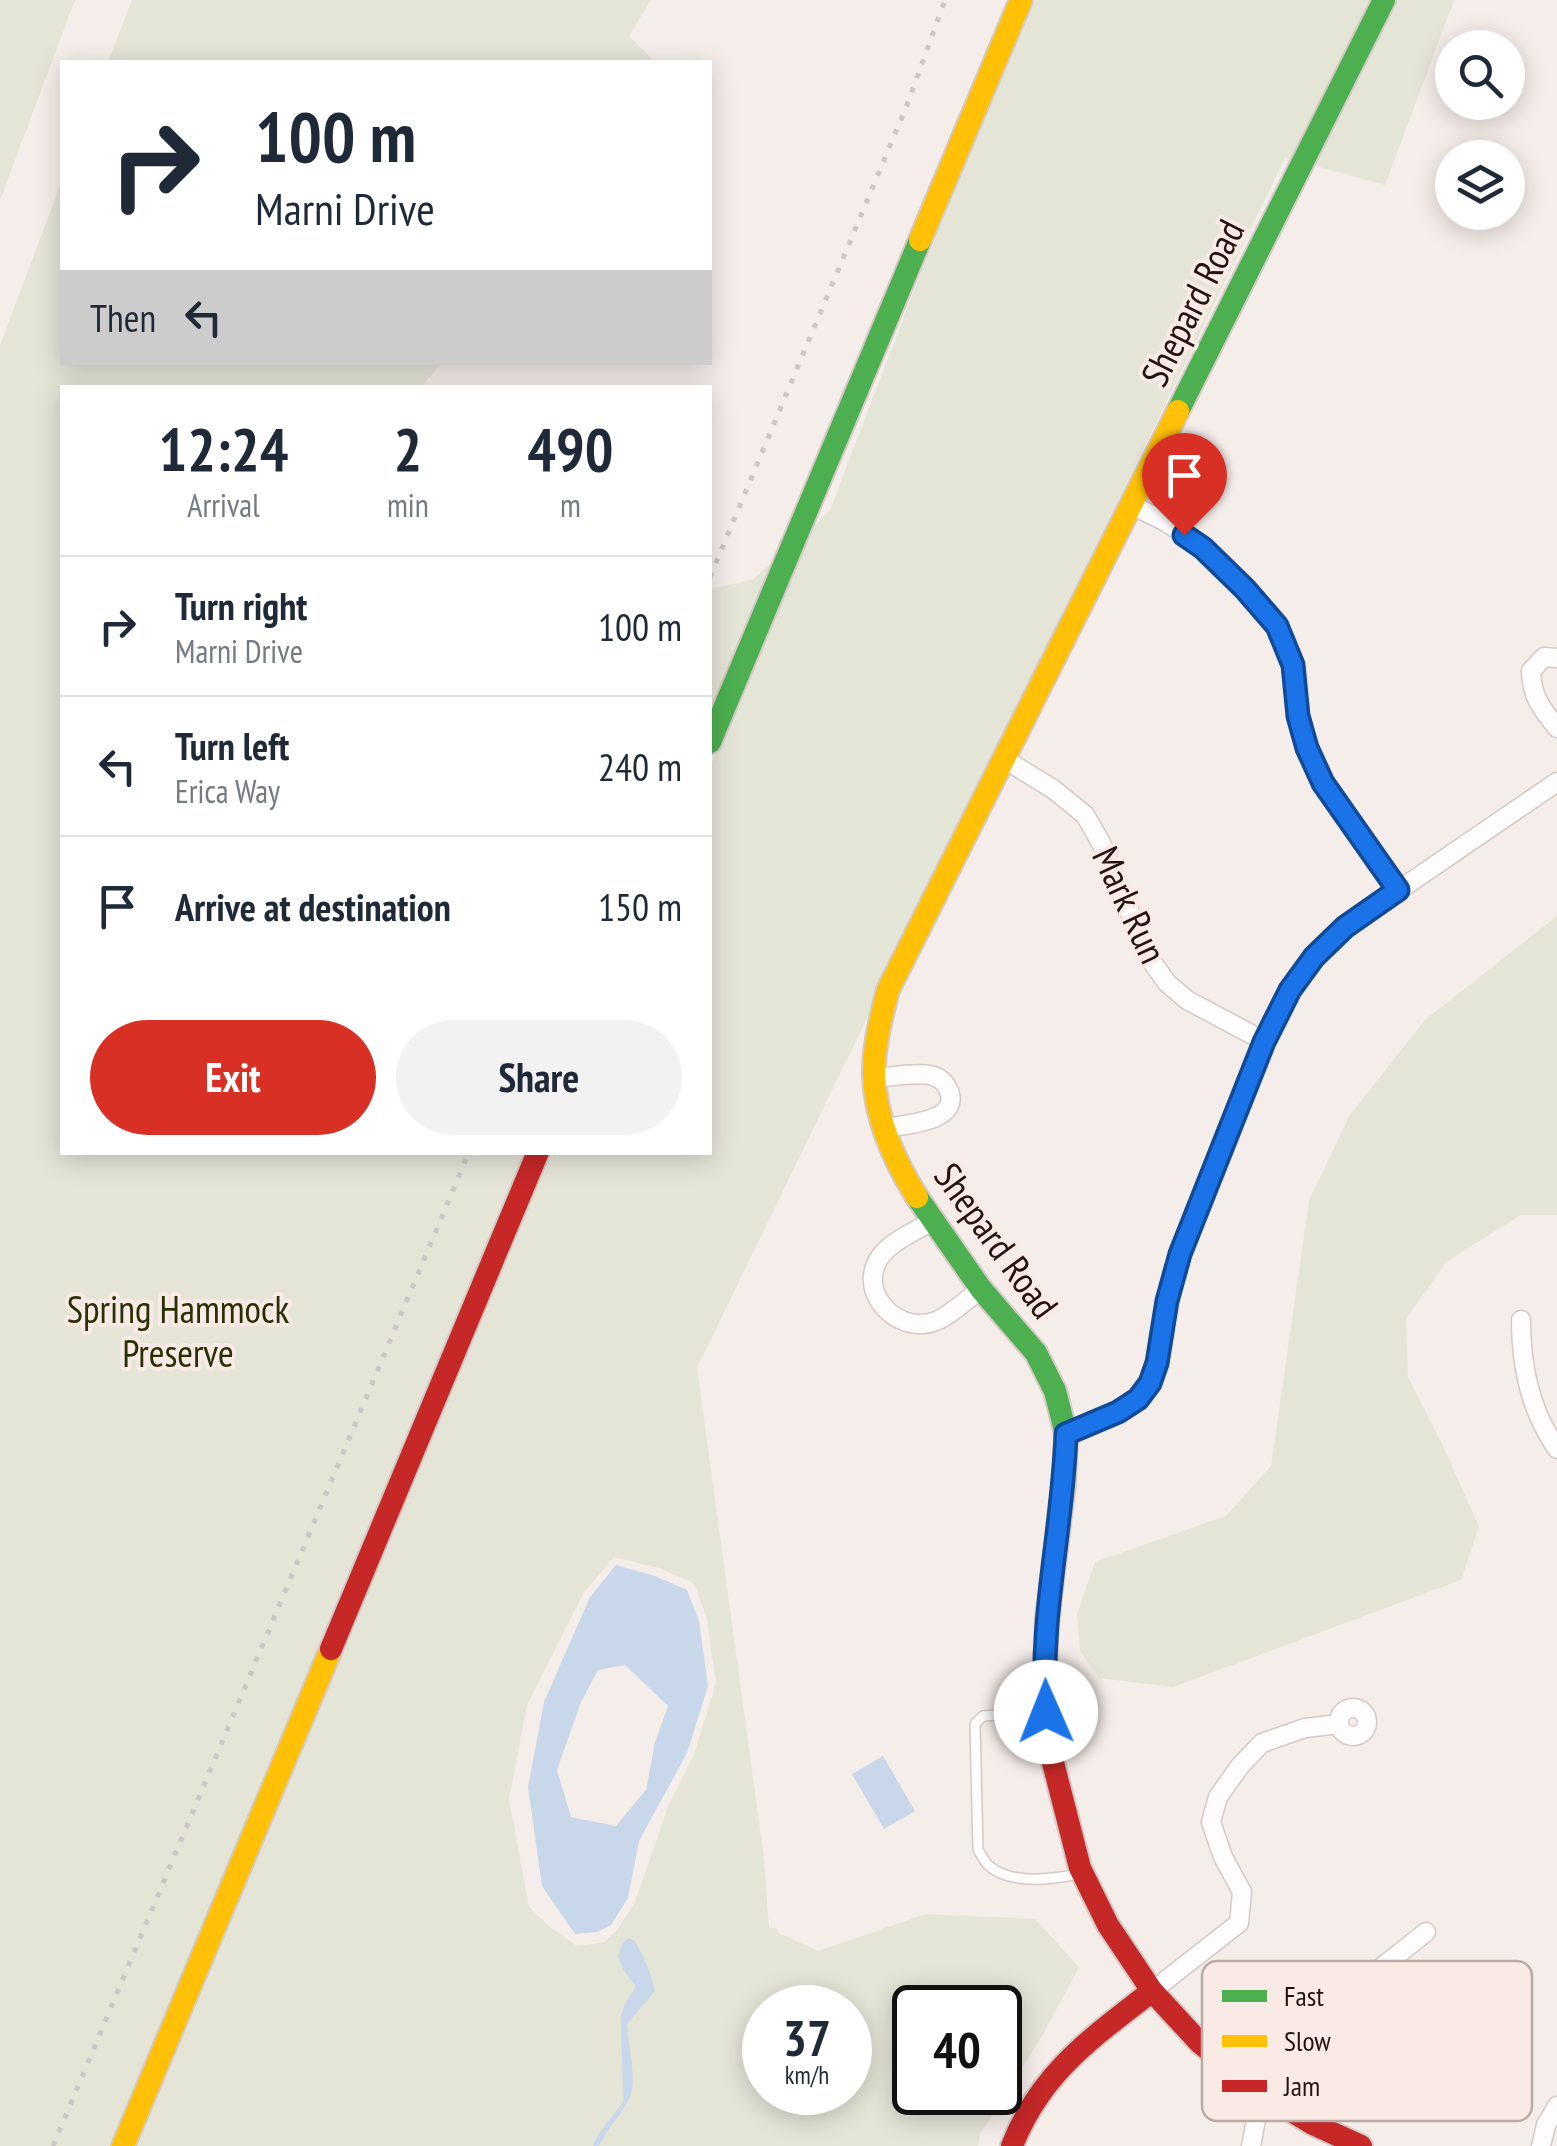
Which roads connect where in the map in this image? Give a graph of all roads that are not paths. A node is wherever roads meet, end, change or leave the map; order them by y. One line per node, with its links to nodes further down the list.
1 (1020, 0): 6 (street)
2 (1384, 0): 3 (street, Shepard Road)
3 (1130, 504): 7 (street, Shepard Road); 9 (street)
4 (1557, 658): 5 (street)
5 (1557, 728)
6 (712, 737)
7 (1004, 759): 10 (street, Mark Run); 11 (street, Shepard Road)
8 (1557, 782): 9 (street)
9 (1398, 890): 10 (street)
10 (1264, 1042): 17 (street)
11 (874, 1078): 12 (street, Shepard Road); 12 (street)
12 (884, 1128): 14 (street, Shepard Road)
13 (537, 1155): 29 (street)
14 (932, 1221): 15 (street, Shepard Road); 15 (street)
15 (981, 1289): 17 (street, Shepard Road)
16 (1521, 1320): 18 (street)
17 (1066, 1434): 19 (street, Shepard Road)
18 (1557, 1449)
19 (1046, 1712): 21 (street, Shepard Road); 21 (lane)
20 (1339, 1724): 24 (street)
21 (1083, 1874): 24 (street, Shepard Road)
22 (1426, 1932): 23 (street)
23 (1391, 1961)
24 (1152, 1992): 25 (street, Shepard Road); 30 (street)
25 (1202, 2044)
26 (1557, 2106): 33 (street)
27 (1257, 2121): 31 (street)
28 (1308, 2121): 32 (street, Shepard Road)
29 (123, 2146)
30 (1012, 2146)
31 (1252, 2146)
32 (1361, 2146)
33 (1541, 2146)

